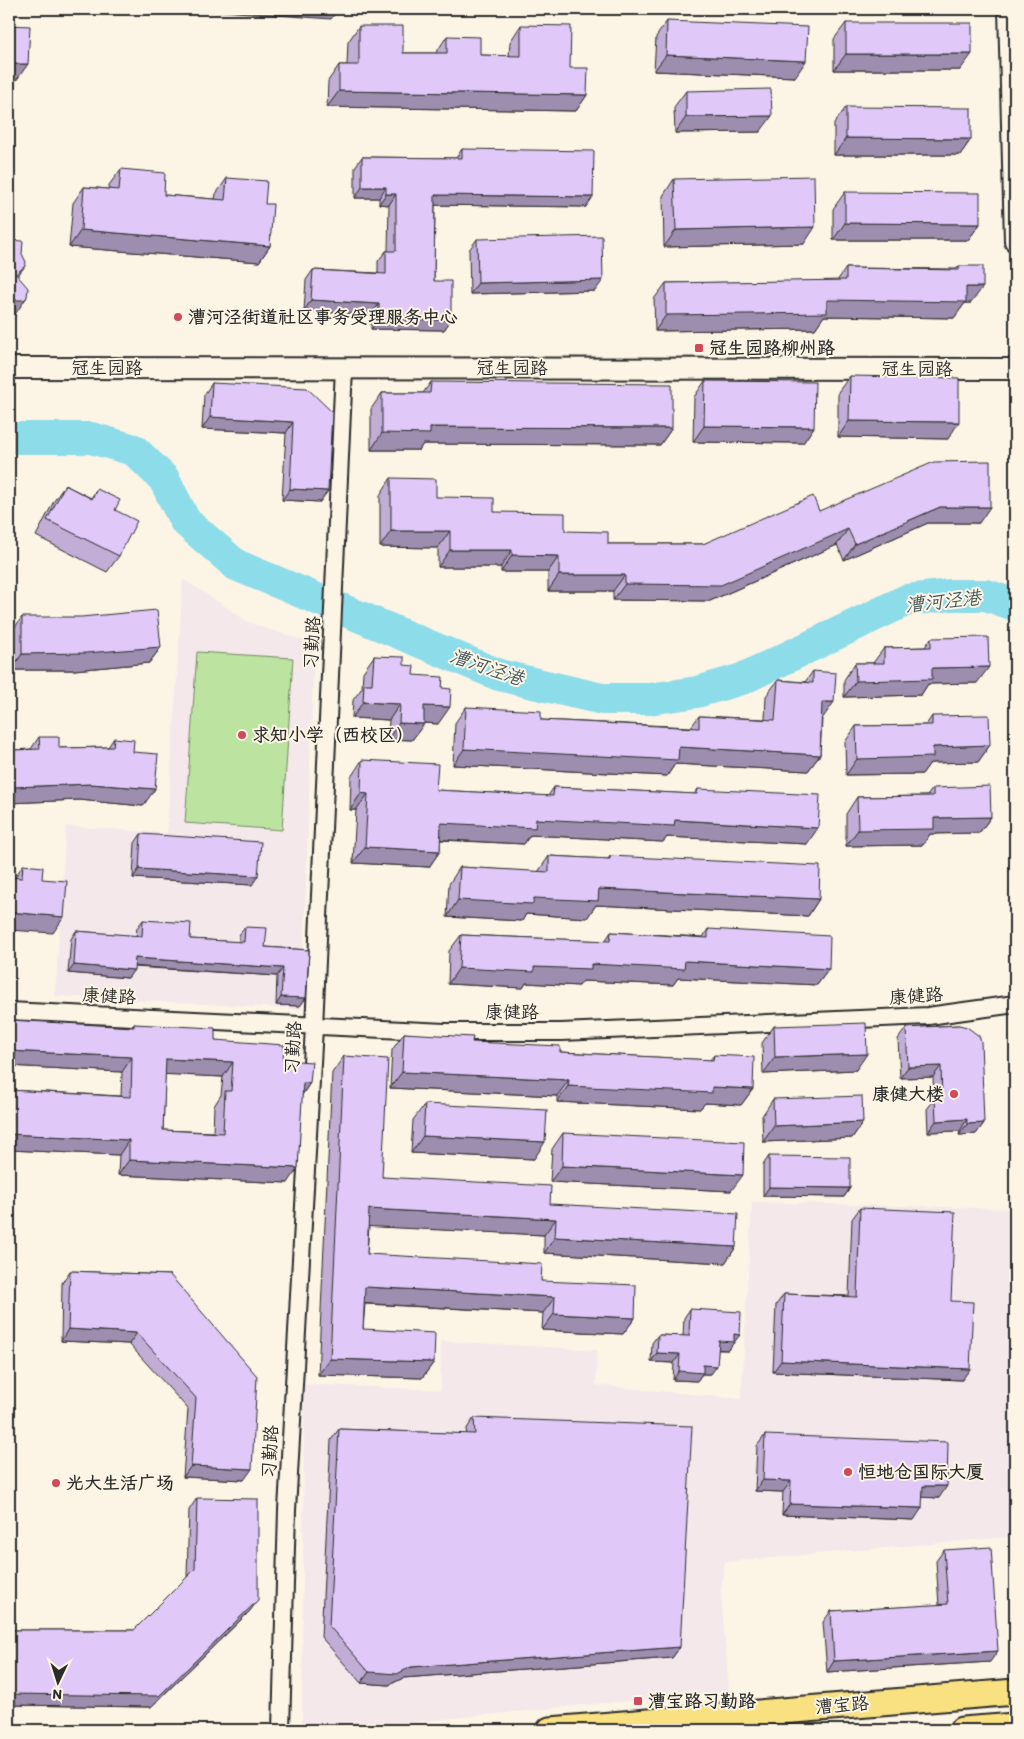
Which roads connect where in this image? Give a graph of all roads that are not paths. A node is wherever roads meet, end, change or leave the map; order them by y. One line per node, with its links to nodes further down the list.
1 (1009, 9): 2 (street)
2 (1015, 241)
3 (9, 368): 4 (street, 冠生园路)
4 (344, 368): 5 (street, 冠生园路); 8 (street, 习勤路)
5 (1015, 369)
6 (1015, 1004): 8 (street, 康健路)
7 (9, 1011): 8 (street, 康健路)
8 (314, 1027): 11 (street, 习勤路)
9 (1015, 1692): 12 (main road, 漕宝路)
10 (1015, 1726): 13 (main road)
11 (282, 1730)
12 (550, 1730)
13 (962, 1730)

